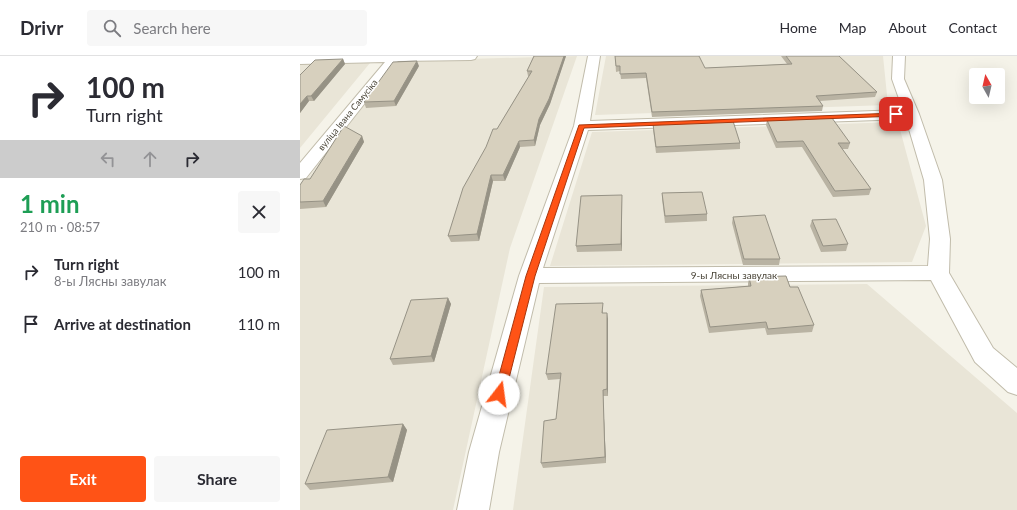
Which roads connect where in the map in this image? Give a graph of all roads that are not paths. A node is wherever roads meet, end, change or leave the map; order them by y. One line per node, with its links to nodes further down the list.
1 (470, 56): 4 (street)
2 (594, 56): 7 (street)
3 (899, 56): 6 (street)
4 (394, 57): 5 (street); 8 (street, вуліца Івана Самусіка)
5 (300, 60)
6 (912, 114): 7 (street); 9 (street)
7 (582, 126): 10 (street)
8 (300, 174)
9 (938, 273): 10 (street, 9-ы Лясны завулак); 11 (street)
10 (530, 276): 12 (street)
11 (1017, 384)
12 (473, 510)

